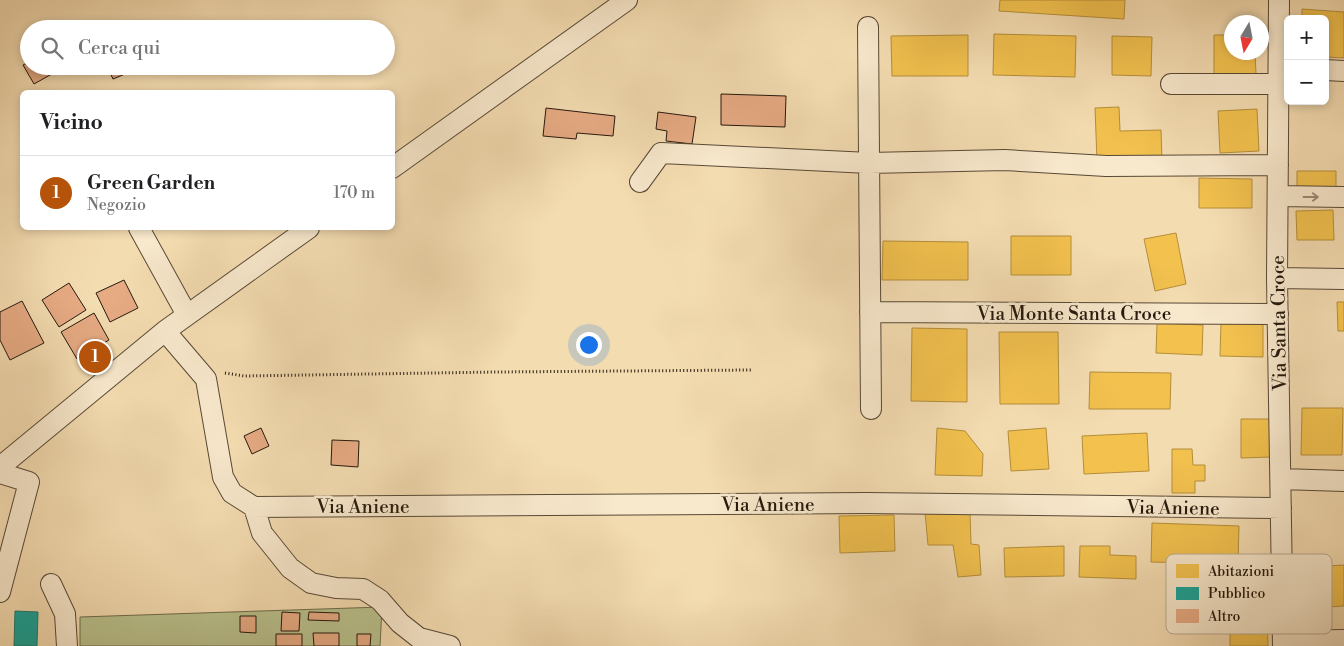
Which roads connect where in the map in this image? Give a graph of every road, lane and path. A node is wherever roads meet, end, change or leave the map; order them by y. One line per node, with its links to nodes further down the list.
1 (627, 0): 10 (street)
2 (1279, 0): 6 (street, Via Santa Croce)
3 (868, 26): 8 (street)
4 (1329, 70): 5 (street)
5 (1344, 71)
6 (1282, 75): 7 (street); 9 (street, Via Santa Croce)
7 (1171, 84)
8 (869, 163): 9 (street); 11 (street); 18 (street)
9 (1278, 165): 12 (street, Via Santa Croce)
10 (395, 166)
11 (640, 182)
12 (1278, 196): 13 (street, one-way to 13); 16 (street, Via Santa Croce)
13 (1344, 197)
14 (140, 230): 20 (street)
15 (306, 230): 20 (street)
16 (1277, 278): 17 (street); 19 (street, Via Santa Croce)
17 (1344, 279)
18 (870, 312): 19 (street, Via Monte Santa Croce); 24 (street)
19 (1278, 314): 27 (street, Via Santa Croce)
20 (187, 315): 21 (street)
21 (165, 331): 22 (street); 25 (street)
22 (197, 368): 23 (path); 29 (street)
23 (751, 370)
24 (871, 409)
25 (0, 467)
26 (0, 473): 33 (street)
27 (1281, 479): 28 (street); 30 (street, Via Santa Croce)
28 (1344, 481)
29 (254, 507): 30 (street, Via Aniene); 37 (street)
30 (1282, 508): 31 (street, Via Santa Croce)
31 (1282, 554)
32 (51, 584): 36 (street)
33 (0, 592)
34 (1344, 640): 35 (street)
35 (1283, 643)
36 (67, 646)
37 (450, 646)

